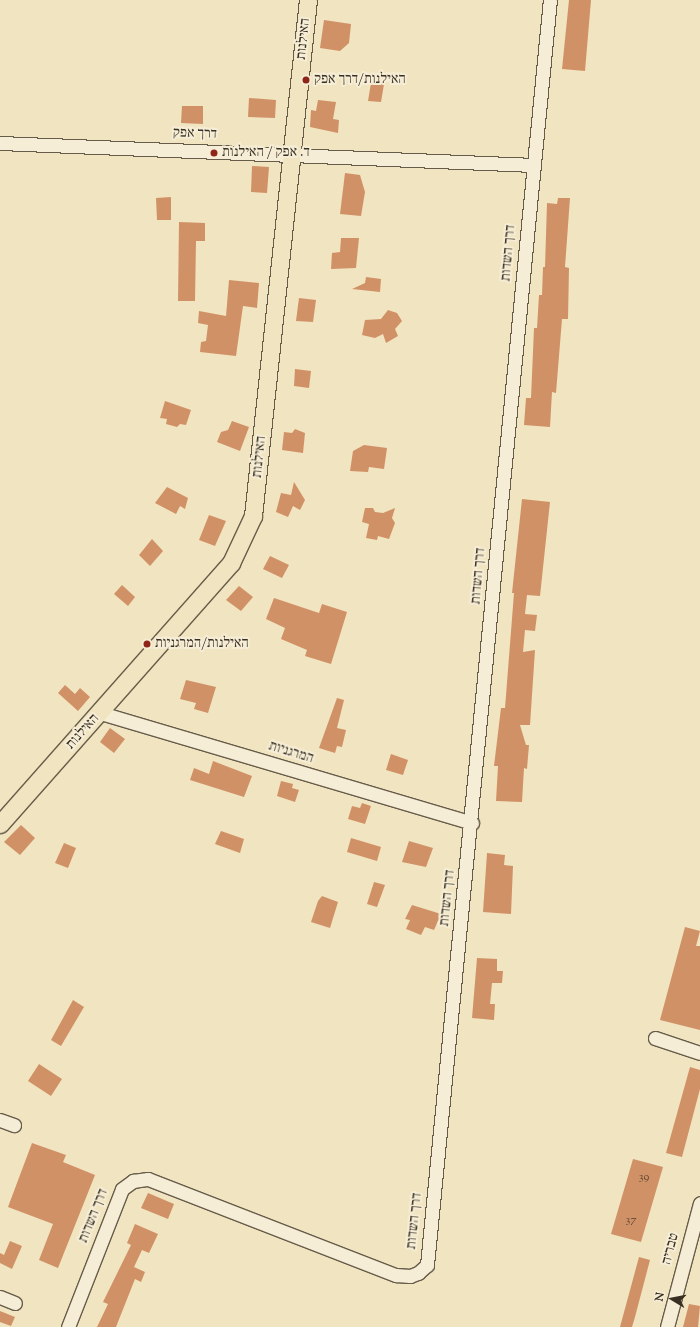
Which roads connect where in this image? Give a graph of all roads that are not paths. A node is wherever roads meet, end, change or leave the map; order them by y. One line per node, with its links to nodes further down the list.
1 (308, 0): 4 (main road, האילנות)
2 (550, 0): 5 (street, דרך השדות)
3 (0, 143): 4 (street, דרך אפק)
4 (293, 154): 5 (street, דרך אפק); 6 (main road, האילנות)
5 (533, 165): 7 (street, דרך השדות)
6 (101, 713): 7 (street, המרגניות); 8 (main road, האילנות)
7 (472, 823): 16 (street, דרך השדות)
8 (0, 824)
9 (655, 1038): 10 (street)
10 (700, 1053)
11 (0, 1120): 12 (street)
12 (14, 1125)
13 (700, 1203): 17 (street, טבריה)
14 (0, 1297): 15 (street)
15 (15, 1303)
16 (68, 1327)
17 (667, 1327)

